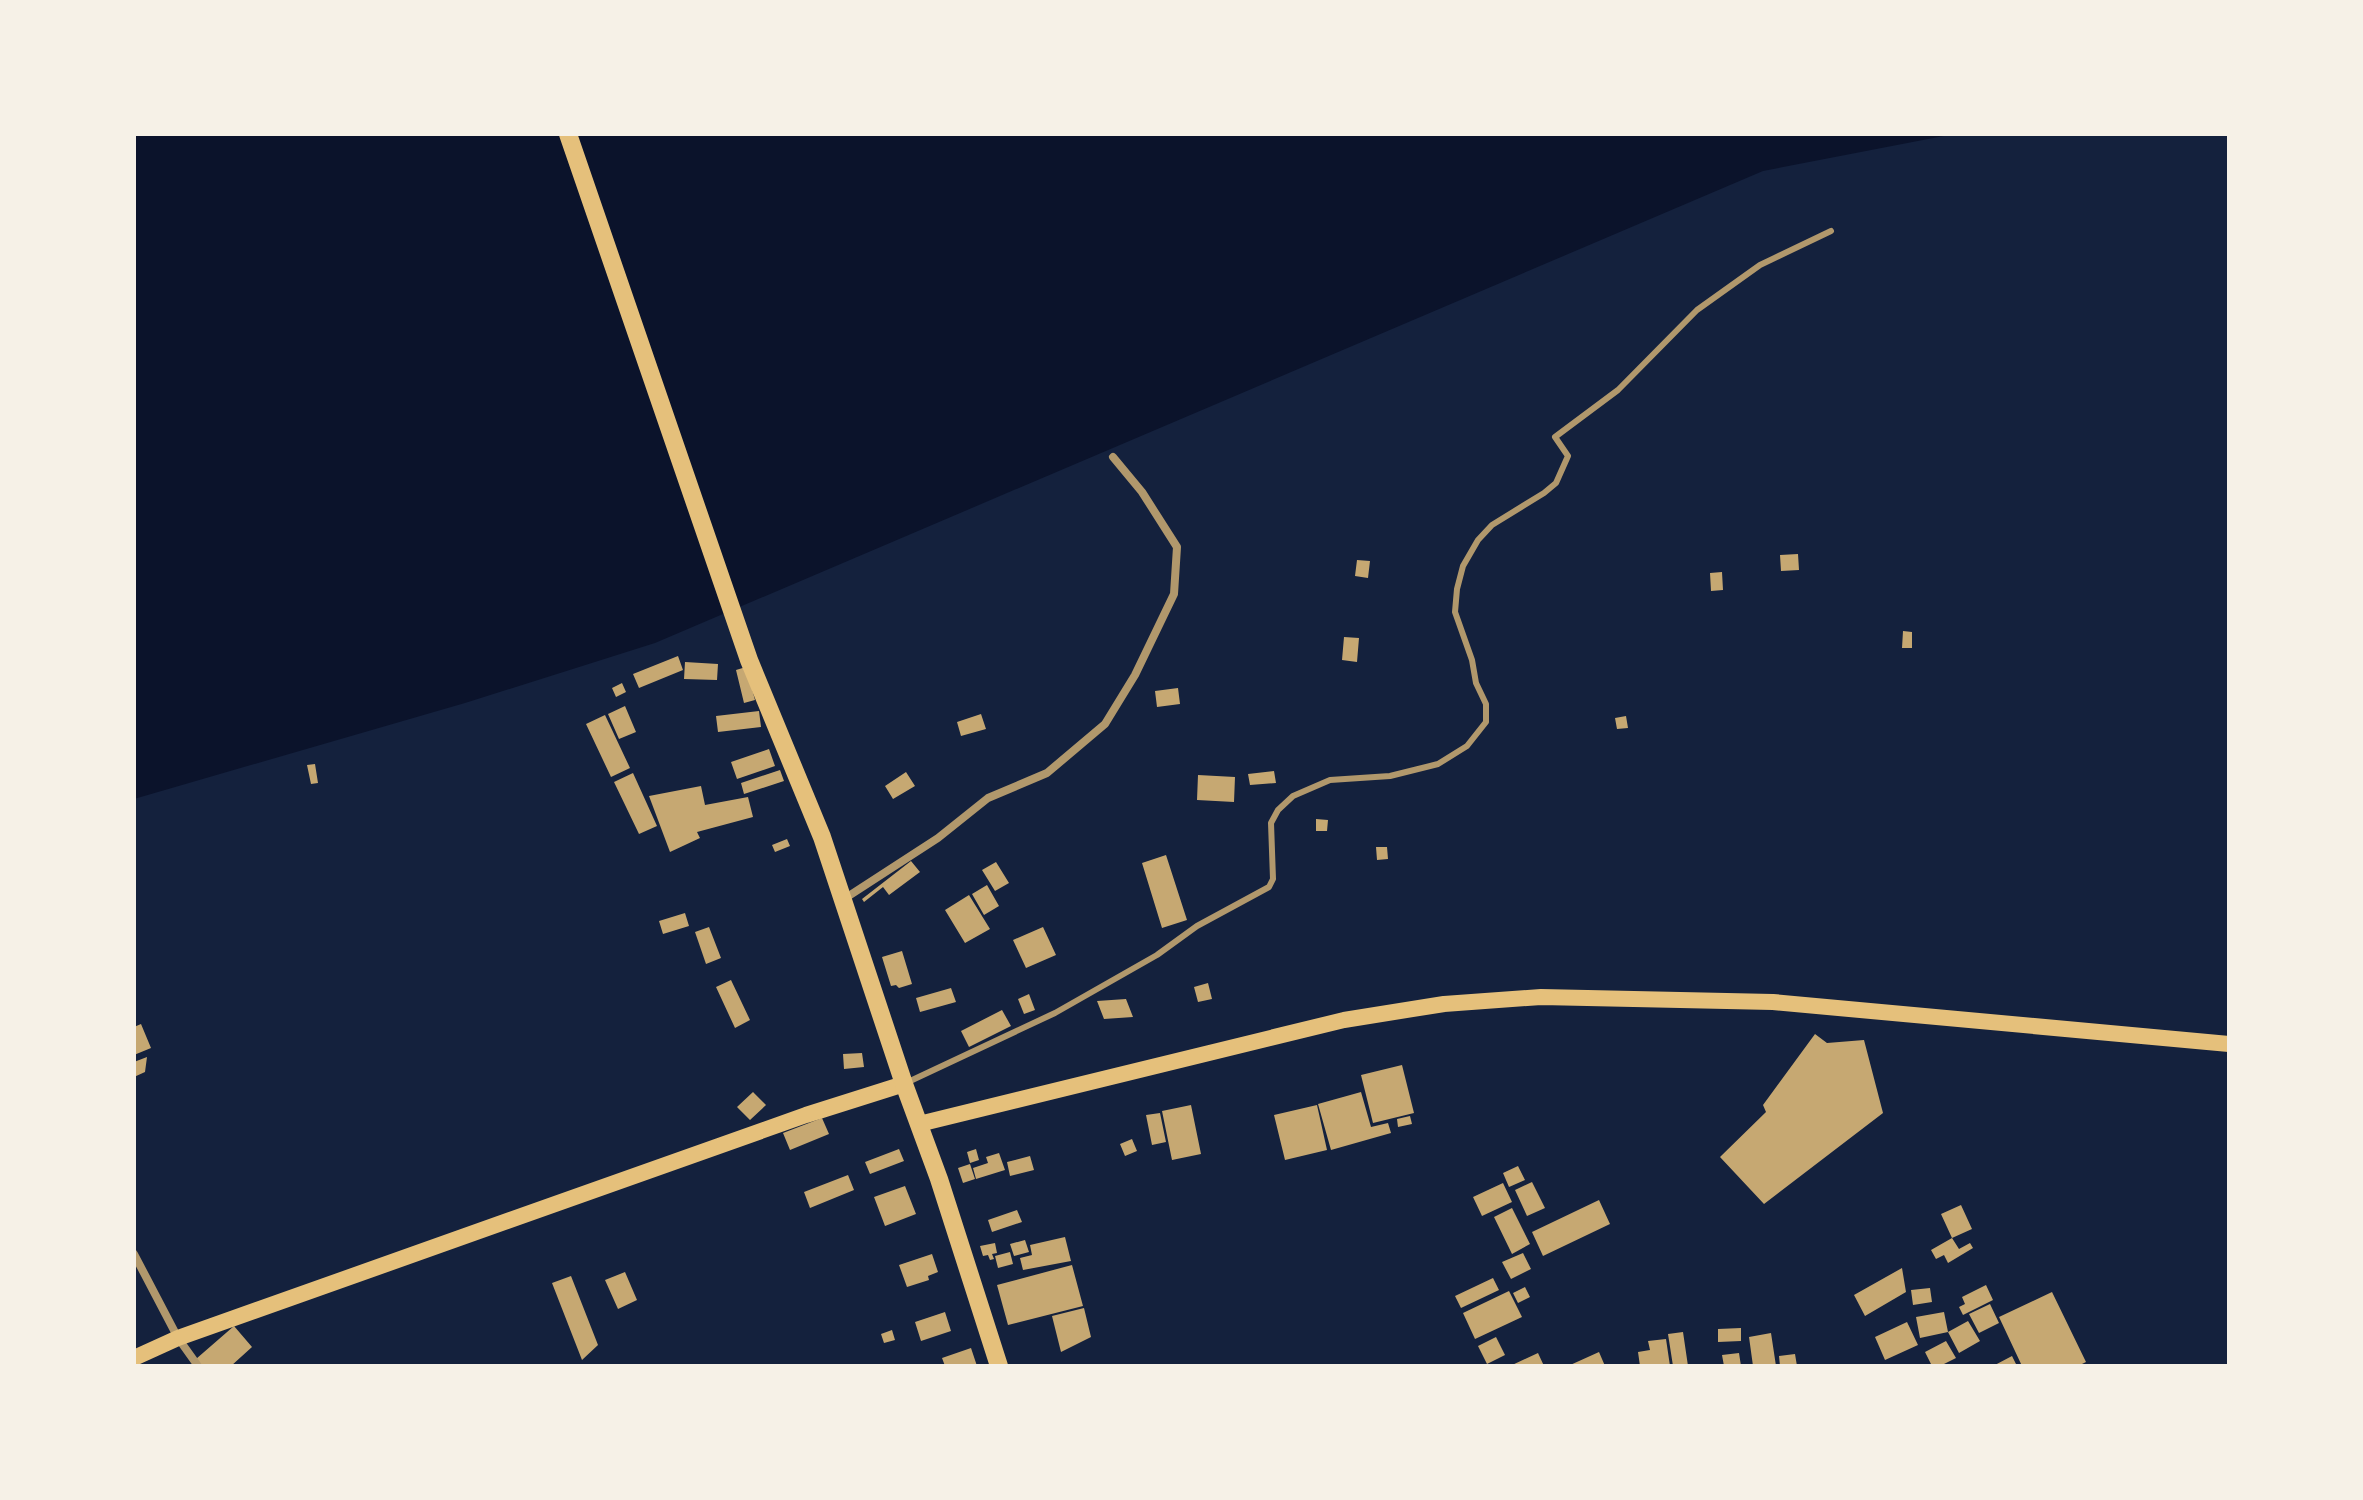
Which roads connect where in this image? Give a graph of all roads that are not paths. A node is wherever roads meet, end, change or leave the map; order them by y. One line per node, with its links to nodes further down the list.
1 (568, 134): 4 (main road)
2 (1831, 231): 6 (lane)
3 (1113, 457): 4 (street)
4 (844, 900): 6 (main road)
5 (2229, 1044): 7 (main road)
6 (904, 1084): 7 (main road); 9 (main road)
7 (919, 1124): 12 (main road)
8 (134, 1254): 9 (street)
9 (178, 1338): 10 (main road); 11 (street)
10 (134, 1358)
11 (198, 1366)
12 (999, 1366)

